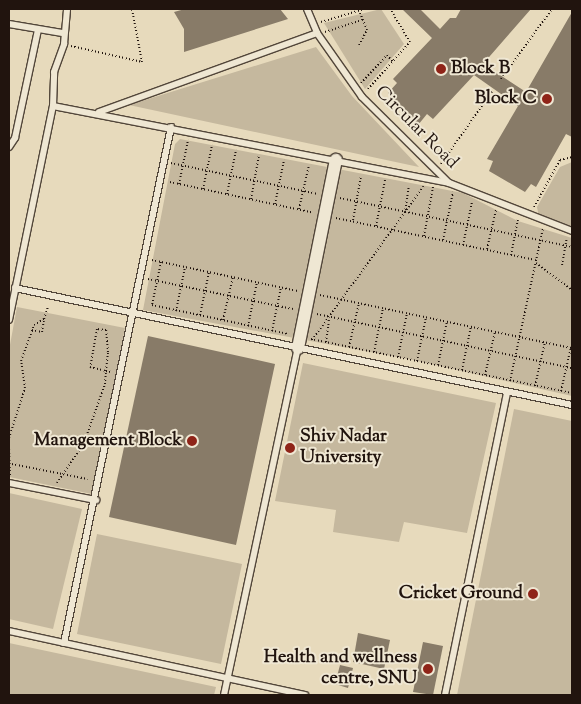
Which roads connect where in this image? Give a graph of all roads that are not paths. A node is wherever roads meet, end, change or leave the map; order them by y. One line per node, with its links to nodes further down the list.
1 (67, 9): 5 (lane)
2 (307, 9): 6 (lane, Circular Road)
3 (9, 24): 4 (lane)
4 (38, 30): 5 (lane); 10 (lane)
5 (62, 33): 7 (lane)
6 (317, 33): 8 (lane); 12 (lane, Circular Road)
7 (53, 106): 8 (lane); 14 (lane)
8 (99, 112): 9 (lane)
9 (172, 127): 11 (lane); 15 (lane)
10 (9, 148)
11 (336, 160): 12 (lane); 17 (street)
12 (452, 184): 13 (lane, Circular Road)
13 (570, 231)
14 (15, 288): 15 (lane); 16 (lane)
15 (134, 313): 17 (lane); 21 (lane)
16 (9, 320)
17 (304, 344): 18 (lane); 24 (lane)
18 (507, 393): 19 (lane); 27 (lane)
19 (572, 405)
20 (9, 483): 21 (lane)
21 (96, 500): 23 (lane)
22 (9, 631): 23 (lane)
23 (64, 643): 24 (lane)
24 (227, 679): 25 (lane); 26 (lane)
25 (224, 695)
26 (305, 695)
27 (445, 695)

